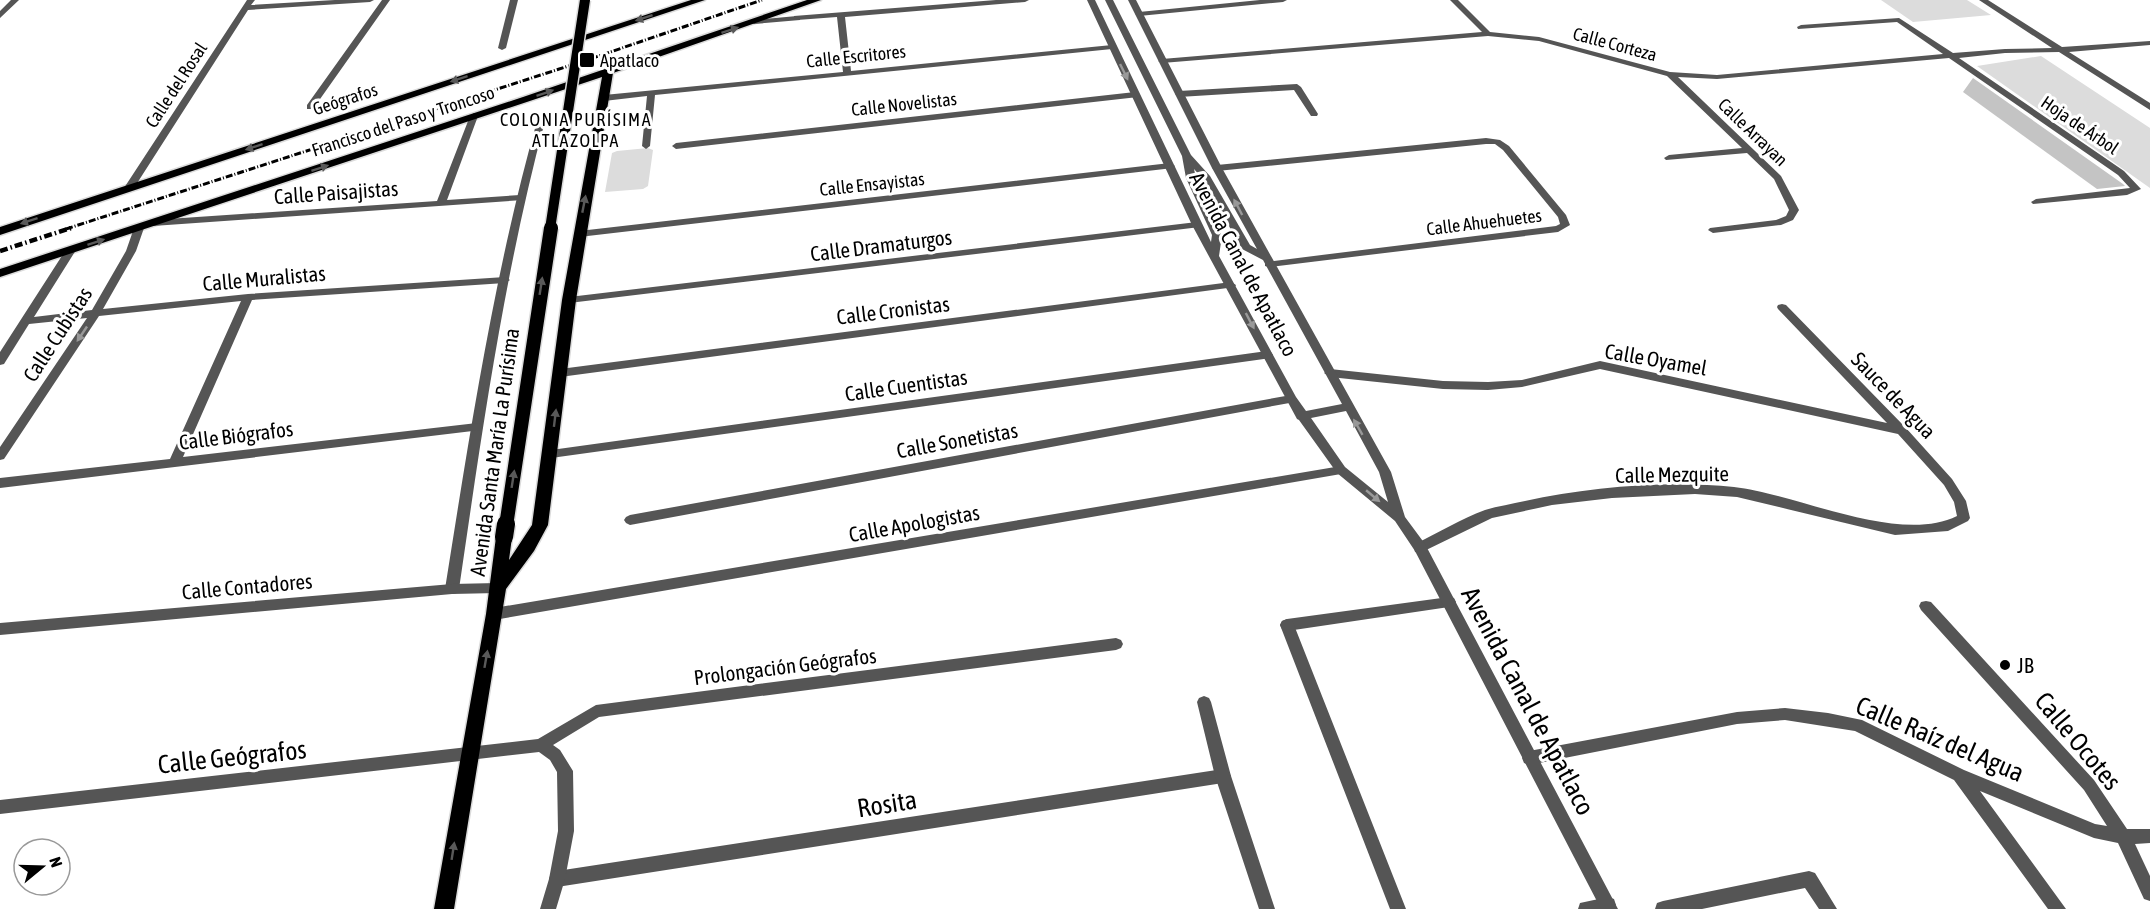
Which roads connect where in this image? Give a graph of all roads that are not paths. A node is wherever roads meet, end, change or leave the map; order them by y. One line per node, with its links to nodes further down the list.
1 (15, 0): 18 (street)
2 (370, 0): 15 (street)
3 (386, 0): 35 (street)
4 (514, 0): 24 (street)
5 (585, 0): 86 (main road, Avenida Santa María La Purísima, one-way to 5, bridge)
6 (700, 0): 47 (main road, Geógrafos, one-way to 47)
7 (816, 0): 19 (main road, Francisco del Paso y Troncoso)
8 (1025, 0): 16 (street)
9 (1091, 0): 23 (street, Avenida Canal de Apatlaco)
10 (1109, 0): 43 (street)
11 (1132, 0): 17 (street, Avenida Canal de Apatlaco)
12 (1283, 0): 17 (street)
13 (1454, 0): 21 (street)
14 (1983, 0): 25 (street)
15 (249, 4): 47 (street, Calle del Rosal)
16 (841, 14): 19 (street); 29 (street)
17 (1139, 14): 27 (street, Avenida Canal de Apatlaco)
18 (0, 16)
19 (754, 22): 28 (main road, Francisco del Paso y Troncoso, one-way to 19)
20 (1801, 27): 26 (street)
21 (1488, 34): 27 (street, Calle Corteza); 30 (street, Calle Corteza)
22 (2150, 43): 25 (street, Calle Corteza)
23 (1112, 46): 29 (street, Calle Escritores); 33 (street, Avenida Canal de Apatlaco, one-way to 33)
24 (502, 48)
25 (2060, 50): 26 (street, Calle Corteza); 36 (street)
26 (1949, 56): 30 (street, Calle Corteza); 49 (street, Hoja de Árbol)
27 (1162, 61): 32 (street, Avenida Canal de Apatlaco)
28 (608, 71): 34 (main road); 38 (main road, Francisco del Paso y Troncoso, one-way to 28)
29 (847, 73): 31 (street, Calle Escritores)
30 (1670, 74): 42 (street, Calle Arrayan)
31 (651, 94): 34 (street, Calle Escritores); 40 (street)
32 (1179, 94): 37 (street); 46 (street, Avenida Canal de Apatlaco)
33 (1135, 95): 41 (street, Calle Novelistas); 45 (street, Avenida Canal de Apatlaco)
34 (604, 98): 56 (main road, one-way to 34)
35 (310, 107)
36 (2150, 107)
37 (1314, 114)
38 (474, 116): 50 (street); 51 (main road, Francisco del Paso y Troncoso, one-way to 38)
39 (541, 120): 48 (street)
40 (646, 146)
41 (675, 146)
42 (1749, 150): 44 (street); 54 (street, Calle Arrayan)
43 (1187, 156): 58 (street); 59 (street)
44 (1669, 158)
45 (1170, 166): 52 (street, Avenida Canal de Apatlaco); 56 (street, Calle Ensayistas)
46 (1217, 168): 59 (street, Avenida Canal de Apatlaco, one-way to 46); 59 (street, Calle Ahuehuetes)
47 (129, 188): 55 (main road, Geógrafos, one-way to 55)
48 (520, 198): 50 (street, Calle Paisajistas); 61 (street)
49 (2036, 202)
50 (441, 203): 51 (street, Calle Paisajistas)
51 (153, 223): 53 (main road, Francisco del Paso y Troncoso)
52 (1197, 225): 58 (street, Avenida Canal de Apatlaco); 64 (street, Calle Dramaturgos)
53 (139, 228): 57 (main road, Francisco del Paso y Troncoso, one-way to 53); 66 (street, Calle Cubistas)
54 (1713, 230)
55 (0, 231)
56 (579, 234): 64 (main road)
57 (71, 250): 60 (main road, Francisco del Paso y Troncoso); 67 (street)
58 (1214, 255): 62 (street, Avenida Canal de Apatlaco)
59 (1268, 261): 71 (street, Avenida Canal de Apatlaco)
60 (0, 273)
61 (505, 280): 63 (street, Calle Muralistas); 75 (street)
62 (1231, 285): 68 (street, Avenida Canal de Apatlaco, one-way to 68); 70 (street, Calle Cronistas)
63 (248, 297): 66 (street, Calle Muralistas); 79 (street)
64 (569, 300): 70 (main road)
65 (1782, 308): 76 (street, Sauce de Agua)
66 (96, 313): 67 (street, Calle Muralistas); 78 (street, Calle Cubistas, one-way to 78)
67 (26, 321): 69 (street)
68 (1267, 355): 72 (street, Avenida Canal de Apatlaco); 77 (street, Calle Cuentistas)
69 (0, 361)
70 (560, 373): 77 (main road, one-way to 70)
71 (1330, 373): 73 (street, Avenida Canal de Apatlaco); 76 (street, Calle Oyamel)
72 (1291, 399): 74 (street, Avenida Canal de Apatlaco); 84 (street, Calle Sonetistas)
73 (1347, 407): 74 (street); 82 (street, Avenida Canal de Apatlaco, one-way to 73)
74 (1301, 416): 80 (street, Avenida Canal de Apatlaco)
75 (477, 427): 79 (street, Calle Biógrafos); 87 (street)
76 (1902, 430): 83 (street, Sauce de Agua)
77 (550, 454): 86 (main road)
78 (0, 456)
79 (176, 461): 81 (street, Calle Biógrafos)
80 (1341, 470): 82 (street, Avenida Canal de Apatlaco, one-way to 82); 90 (street, Calle Apologistas)
81 (0, 483)
82 (1399, 518): 85 (street, Avenida Canal de Apatlaco)
83 (1964, 518): 85 (street, Calle Mezquite)
84 (630, 520)
85 (1420, 548): 88 (street, Avenida Canal de Apatlaco)
86 (497, 588): 87 (street, Calle Contadores); 90 (main road, Avenida Santa María La Purísima)
87 (452, 589): 91 (street, Calle Contadores)
88 (1449, 602): 96 (street, Avenida Canal de Apatlaco); 108 (street)
89 (1926, 606): 101 (street, Calle Ocotes)
90 (494, 614): 95 (main road, Avenida Santa María La Purísima, one-way to 90)
91 (0, 629)
92 (1116, 644): 94 (street, Prolongación Geógrafos)
93 (1204, 702): 98 (street)
94 (541, 745): 95 (street, Prolongación Geógrafos); 102 (street)
95 (469, 754): 99 (street, Calle Geógrafos); 105 (main road, Avenida Santa María La Purísima, one-way to 95)
96 (1529, 758): 97 (street, Calle Raíz del Agua); 104 (street, Avenida Canal de Apatlaco)
97 (1959, 775): 101 (street, Calle Raíz del Agua); 112 (street)
98 (1223, 777): 102 (street, Rosita); 107 (street)
99 (0, 807)
100 (2150, 836): 101 (street, Calle Raíz del Agua)
101 (2123, 837): 103 (street, Calle Ocotes)
102 (557, 879): 106 (street)
103 (2150, 893)
104 (1609, 907): 109 (street)
105 (444, 909)
106 (548, 909)
107 (1267, 909)
108 (1398, 909)
109 (1586, 909)
110 (1663, 909): 111 (street)
111 (1829, 909)
112 (2058, 909)

